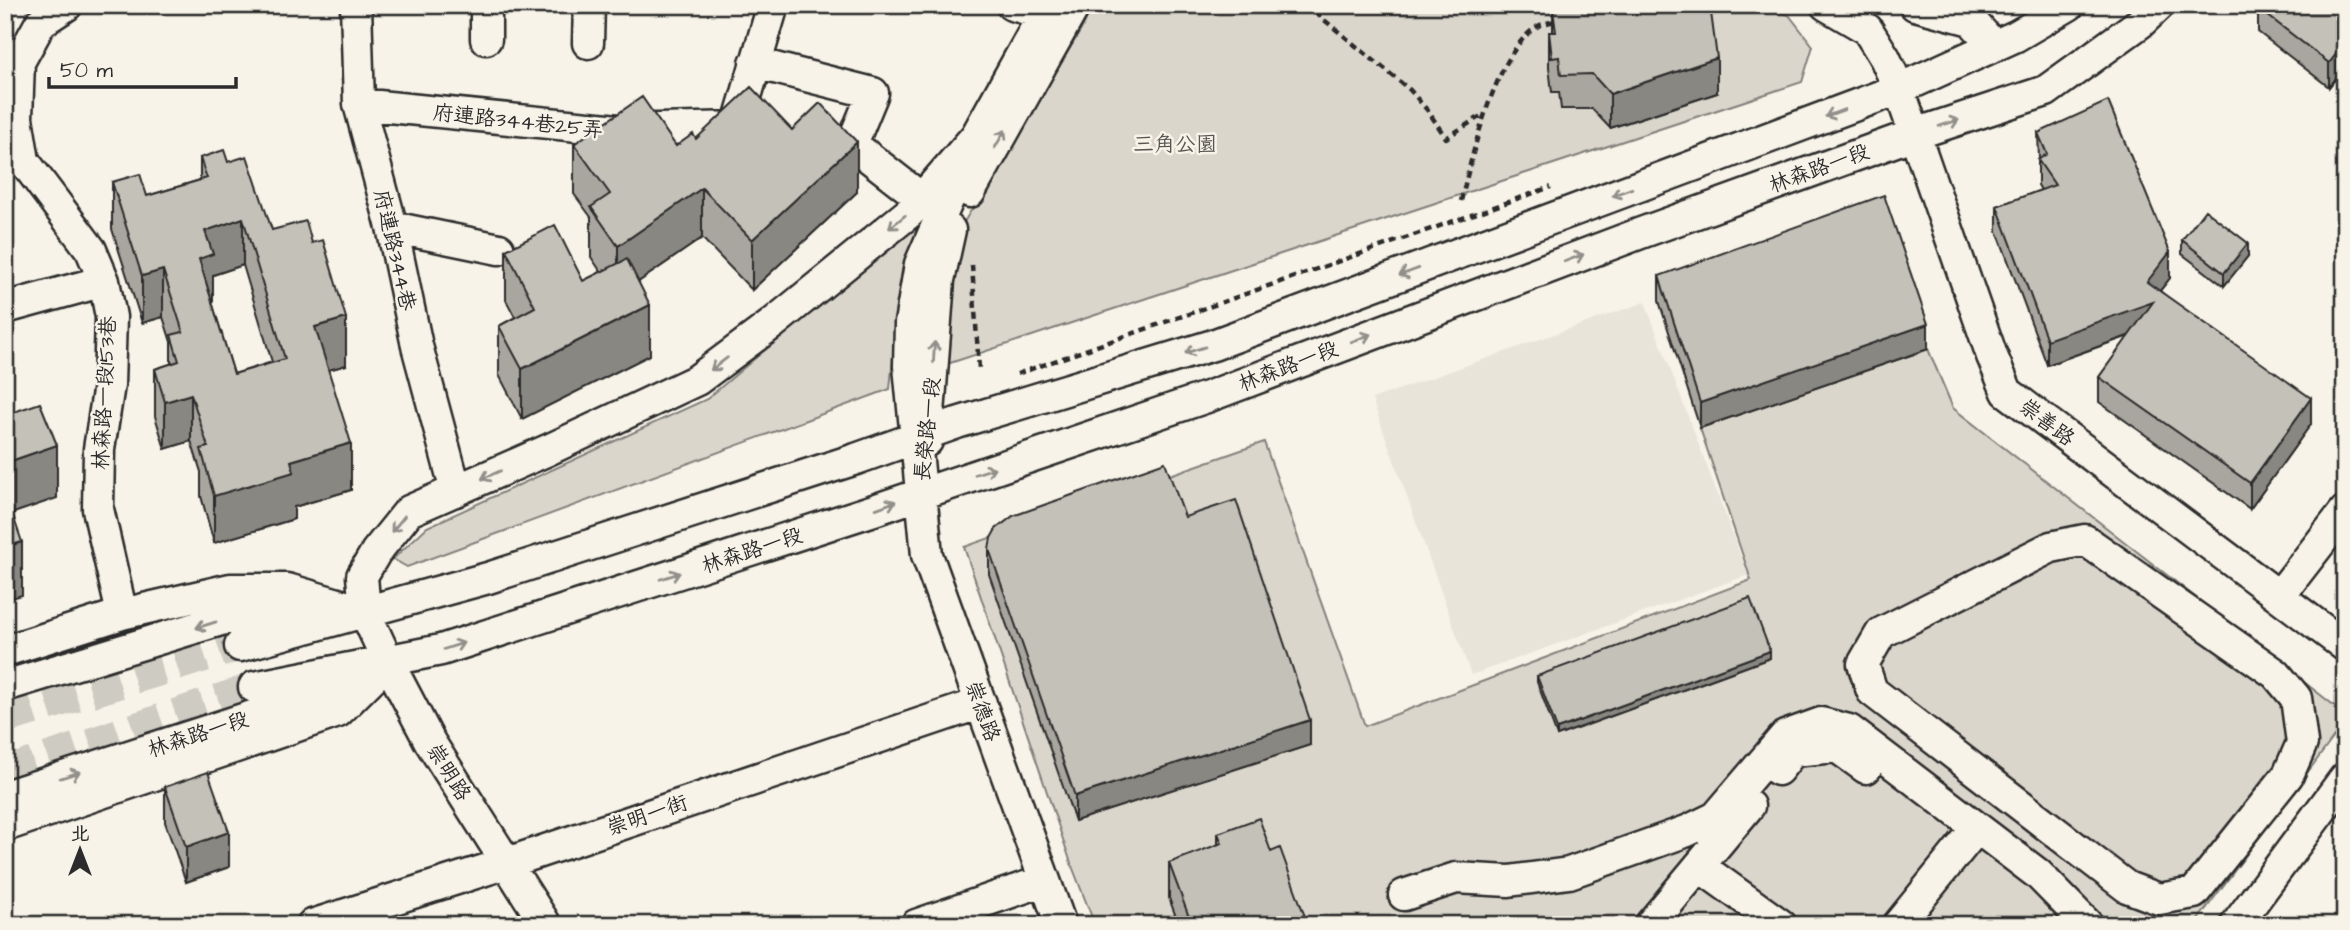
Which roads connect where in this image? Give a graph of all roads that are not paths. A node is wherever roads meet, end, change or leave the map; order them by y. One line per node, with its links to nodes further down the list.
1 (67, 5): 21 (street, 林森路一段153巷)
2 (356, 5): 18 (street, 府連路344巷)
3 (486, 5): 13 (street)
4 (589, 5): 14 (street)
5 (773, 5): 16 (street)
6 (1012, 5): 12 (street)
7 (1075, 5): 27 (street, 長榮路一段, one-way to 7)
8 (1826, 5): 17 (street, 崇善路)
9 (1915, 5): 15 (street)
10 (2069, 5): 15 (street)
11 (2159, 5): 19 (street, 林森路一段, one-way to 11)
12 (1047, 10): 20 (street, 長榮路一段)
13 (486, 38)
14 (588, 43)
15 (1994, 46): 17 (street)
16 (755, 63): 18 (street, 府連路344巷25弄); 22 (street)
17 (1899, 89): 19 (street, 崇善路); 27 (street, one-way to 27)
18 (359, 104): 23 (street, 府連路344巷)
19 (1915, 134): 29 (street, 林森路一段, one-way to 19); 31 (street, 崇善路)
20 (976, 136): 22 (street, 崇明路); 27 (street, 長榮路一段)
21 (14, 151): 25 (street, 林森路一段153巷)
22 (921, 198): 28 (street, 崇明路, one-way to 28)
23 (392, 227): 24 (street); 28 (street, 府連路344巷)
24 (499, 249)
25 (104, 281): 26 (street); 33 (street, 林森路一段153巷)
26 (5, 308)
27 (921, 437): 29 (street, 長榮路一段); 32 (street)
28 (456, 491): 32 (street, 崇明路, one-way to 32)
29 (920, 493): 37 (street, 林森路一段, one-way to 29); 40 (street, 崇德路)
30 (2345, 511): 31 (street)
31 (2279, 596): 35 (street, 崇善路)
32 (365, 612): 33 (street); 34 (street); 37 (street, 崇明路); 38 (street, one-way to 38)
33 (122, 614): 36 (street)
34 (240, 646)
35 (2345, 646)
36 (5, 651)
37 (387, 662): 39 (street, 林森路一段); 43 (street, 林森路一段, one-way to 37); 44 (street); 46 (street, 崇明路)
38 (5, 685)
39 (254, 687)
40 (981, 703): 46 (street, 崇明一街); 48 (street, 崇德路)
41 (1906, 718): 41 (street)
42 (2345, 778): 59 (street)
43 (5, 796)
44 (5, 826)
45 (1967, 840): 47 (street); 56 (street); 57 (street)
46 (507, 863): 50 (street, 崇明一街); 51 (street, 崇明路)
47 (1699, 866): 54 (street); 55 (street)
48 (1043, 881): 52 (street); 53 (street, 崇德路)
49 (1404, 895): 58 (street)
50 (312, 925)
51 (546, 925)
52 (916, 925)
53 (1061, 925)
54 (1650, 925)
55 (1782, 925)
56 (1898, 925)
57 (2081, 925)
58 (2088, 925)
59 (2236, 925)

